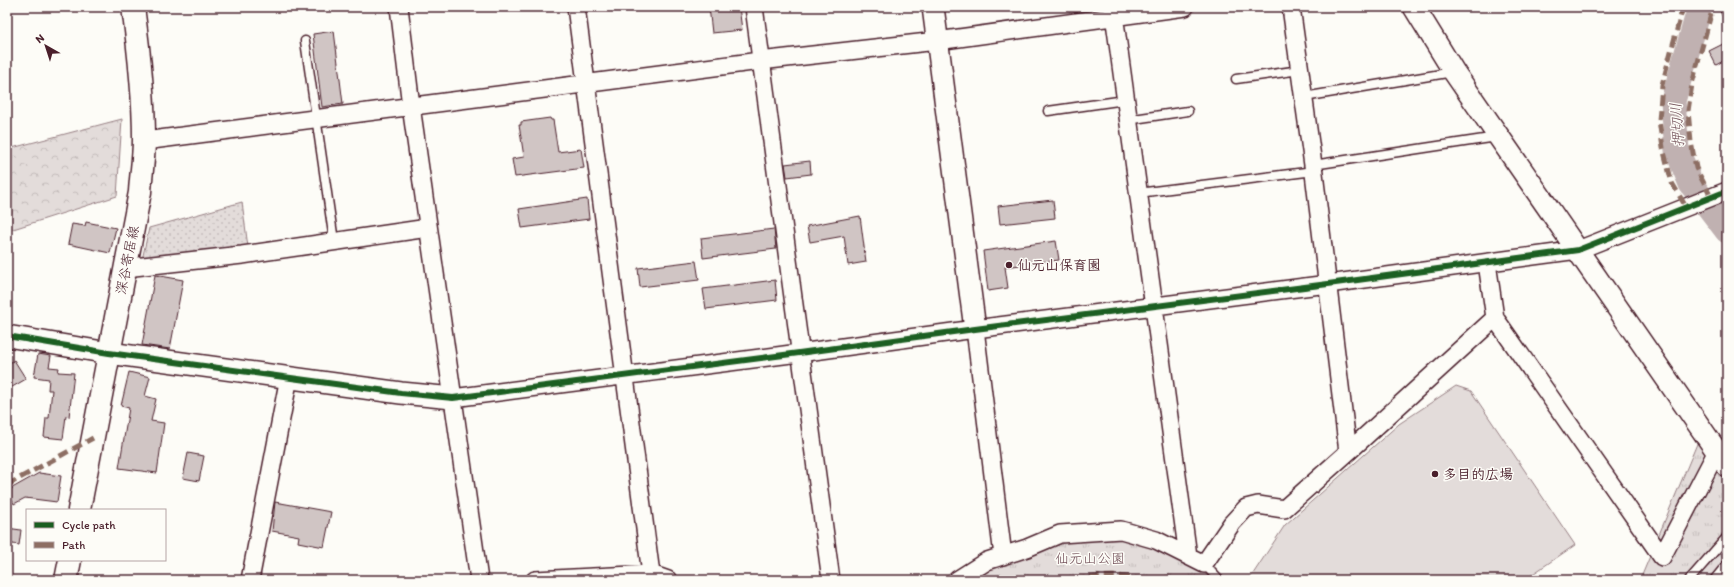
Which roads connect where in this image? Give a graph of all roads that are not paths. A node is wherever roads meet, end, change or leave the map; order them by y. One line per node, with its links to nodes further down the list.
1 (133, 7): 27 (main road, 深谷寄居線)
2 (399, 7): 21 (street)
3 (576, 7): 18 (street)
4 (754, 7): 14 (street)
5 (933, 7): 13 (street)
6 (1185, 7): 10 (street)
7 (1291, 7): 15 (street)
8 (1414, 7): 16 (street)
9 (1724, 7): 11 (lane)
10 (1113, 12): 13 (street); 20 (street)
11 (1727, 14)
12 (305, 41): 24 (lane)
13 (937, 41): 14 (street); 39 (street)
14 (760, 61): 18 (street); 42 (street)
15 (1300, 70): 17 (lane); 19 (street)
16 (1454, 72): 19 (lane); 26 (street)
17 (1236, 79)
18 (586, 84): 21 (street); 43 (street)
19 (1304, 97): 28 (street)
20 (1125, 100): 22 (lane); 25 (street)
21 (411, 106): 24 (street); 31 (street)
22 (1048, 111)
23 (1188, 111): 25 (lane)
24 (317, 118): 27 (street); 32 (lane)
25 (1127, 120): 29 (street)
26 (1499, 137): 28 (lane); 33 (street)
27 (144, 141): 35 (main road, 深谷寄居線)
28 (1314, 168): 29 (lane); 36 (street)
29 (1138, 193): 37 (street)
30 (1719, 194): 33 (street)
31 (428, 228): 32 (street); 45 (street)
32 (334, 241): 35 (street)
33 (1578, 250): 34 (street); 47 (street)
34 (1486, 263): 36 (street); 38 (street)
35 (125, 268): 41 (main road, 深谷寄居線)
36 (1328, 284): 37 (street); 46 (street)
37 (1154, 306): 39 (street); 51 (street)
38 (1495, 318): 46 (street); 47 (street)
39 (975, 329): 42 (street); 50 (street)
40 (7, 336): 41 (street)
41 (109, 352): 44 (street); 48 (main road, 深谷寄居線)
42 (799, 353): 43 (street); 61 (street)
43 (626, 375): 45 (street); 55 (street)
44 (289, 377): 45 (street); 57 (street)
45 (453, 398): 58 (street)
46 (1348, 452): 53 (street)
47 (1722, 458)
48 (79, 509)
49 (1727, 537): 64 (lane)
50 (1003, 556): 51 (street); 62 (street)
51 (1188, 556): 53 (street)
52 (70, 561): 56 (main road)
53 (1204, 564): 63 (lane)
54 (1727, 564): 65 (lane)
55 (651, 574): 59 (street); 60 (street)
56 (66, 580)
57 (250, 580)
58 (479, 580)
59 (535, 580)
60 (668, 580)
61 (830, 580)
62 (957, 580)
63 (1219, 580)
64 (1689, 580)
65 (1714, 580)

